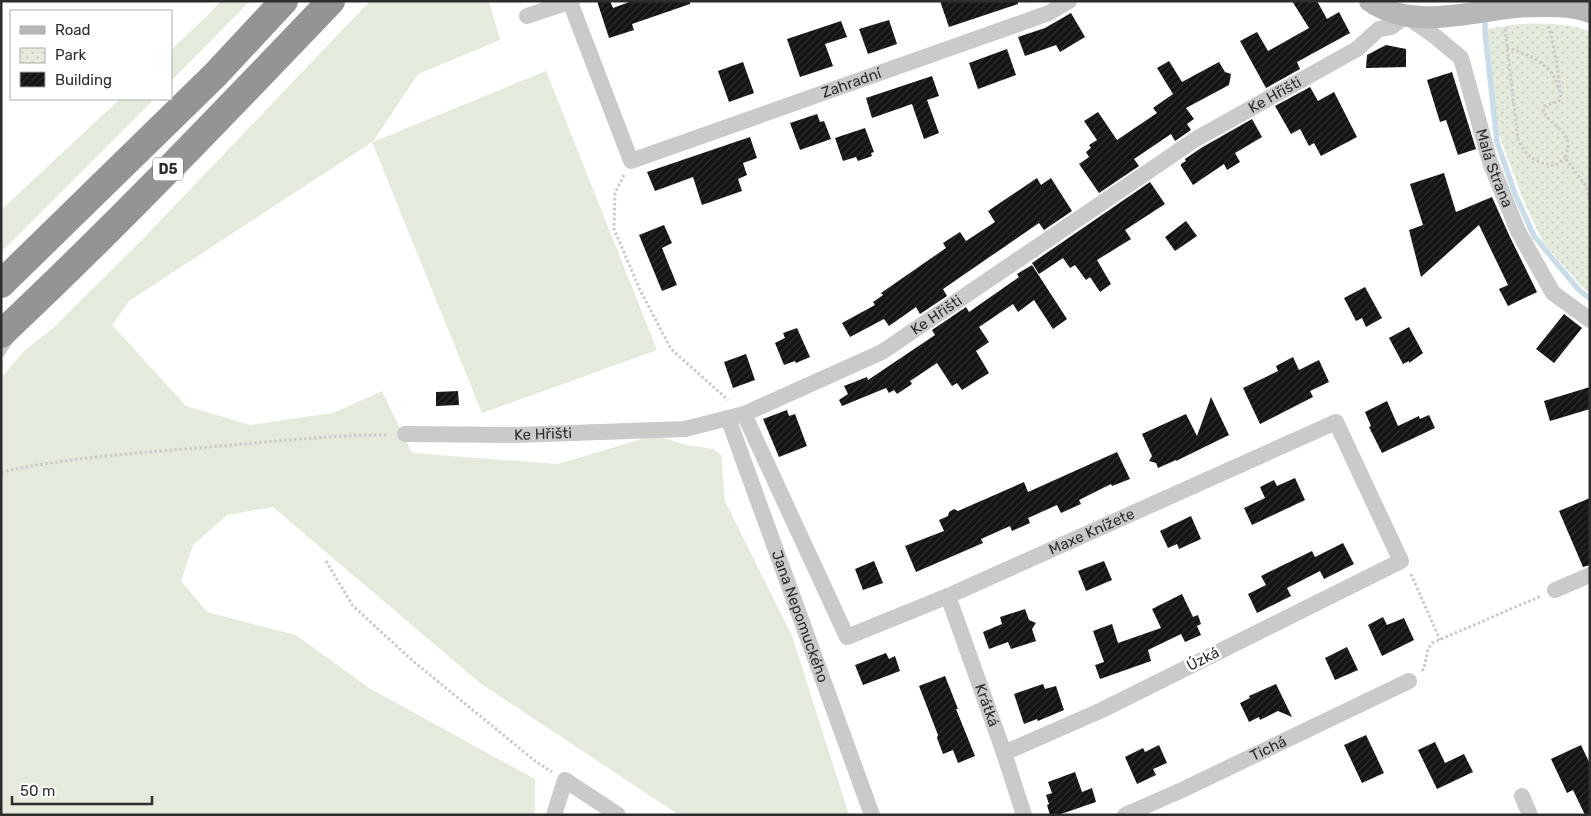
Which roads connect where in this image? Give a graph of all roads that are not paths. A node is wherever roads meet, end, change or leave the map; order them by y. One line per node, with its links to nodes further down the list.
1 (284, 1): 9 (highway, D5)
2 (330, 1): 10 (highway, D5)
3 (1069, 1): 5 (street, Zahradní)
4 (1370, 1): 8 (main road)
5 (571, 2): 7 (street)
6 (1590, 12): 8 (main road)
7 (527, 16)
8 (1406, 16): 11 (street, Malá Strana); 14 (street, Ke Hřišti)
9 (1, 284)
10 (39, 298): 12 (highway, D5); 13 (lane)
11 (1590, 320)
12 (1, 334)
13 (1, 353)
14 (736, 416): 16 (street, Ke Hřišti); 20 (street, Jana Nepomuckého); 26 (street, Jana Nepomuckého)
15 (1336, 422): 19 (street, Maxe Knížete); 22 (street, Úzká)
16 (405, 434)
17 (1590, 575): 18 (street)
18 (1555, 590)
19 (948, 596): 20 (street, Maxe Knížete); 22 (street, Krátká)
20 (848, 638)
21 (1409, 682): 28 (street, Tichá)
22 (1004, 753): 27 (street, Krátká)
23 (1522, 796): 29 (street)
24 (554, 815): 25 (street)
25 (618, 815)
26 (872, 815)
27 (1024, 815)
28 (1125, 815)
29 (1530, 815)

